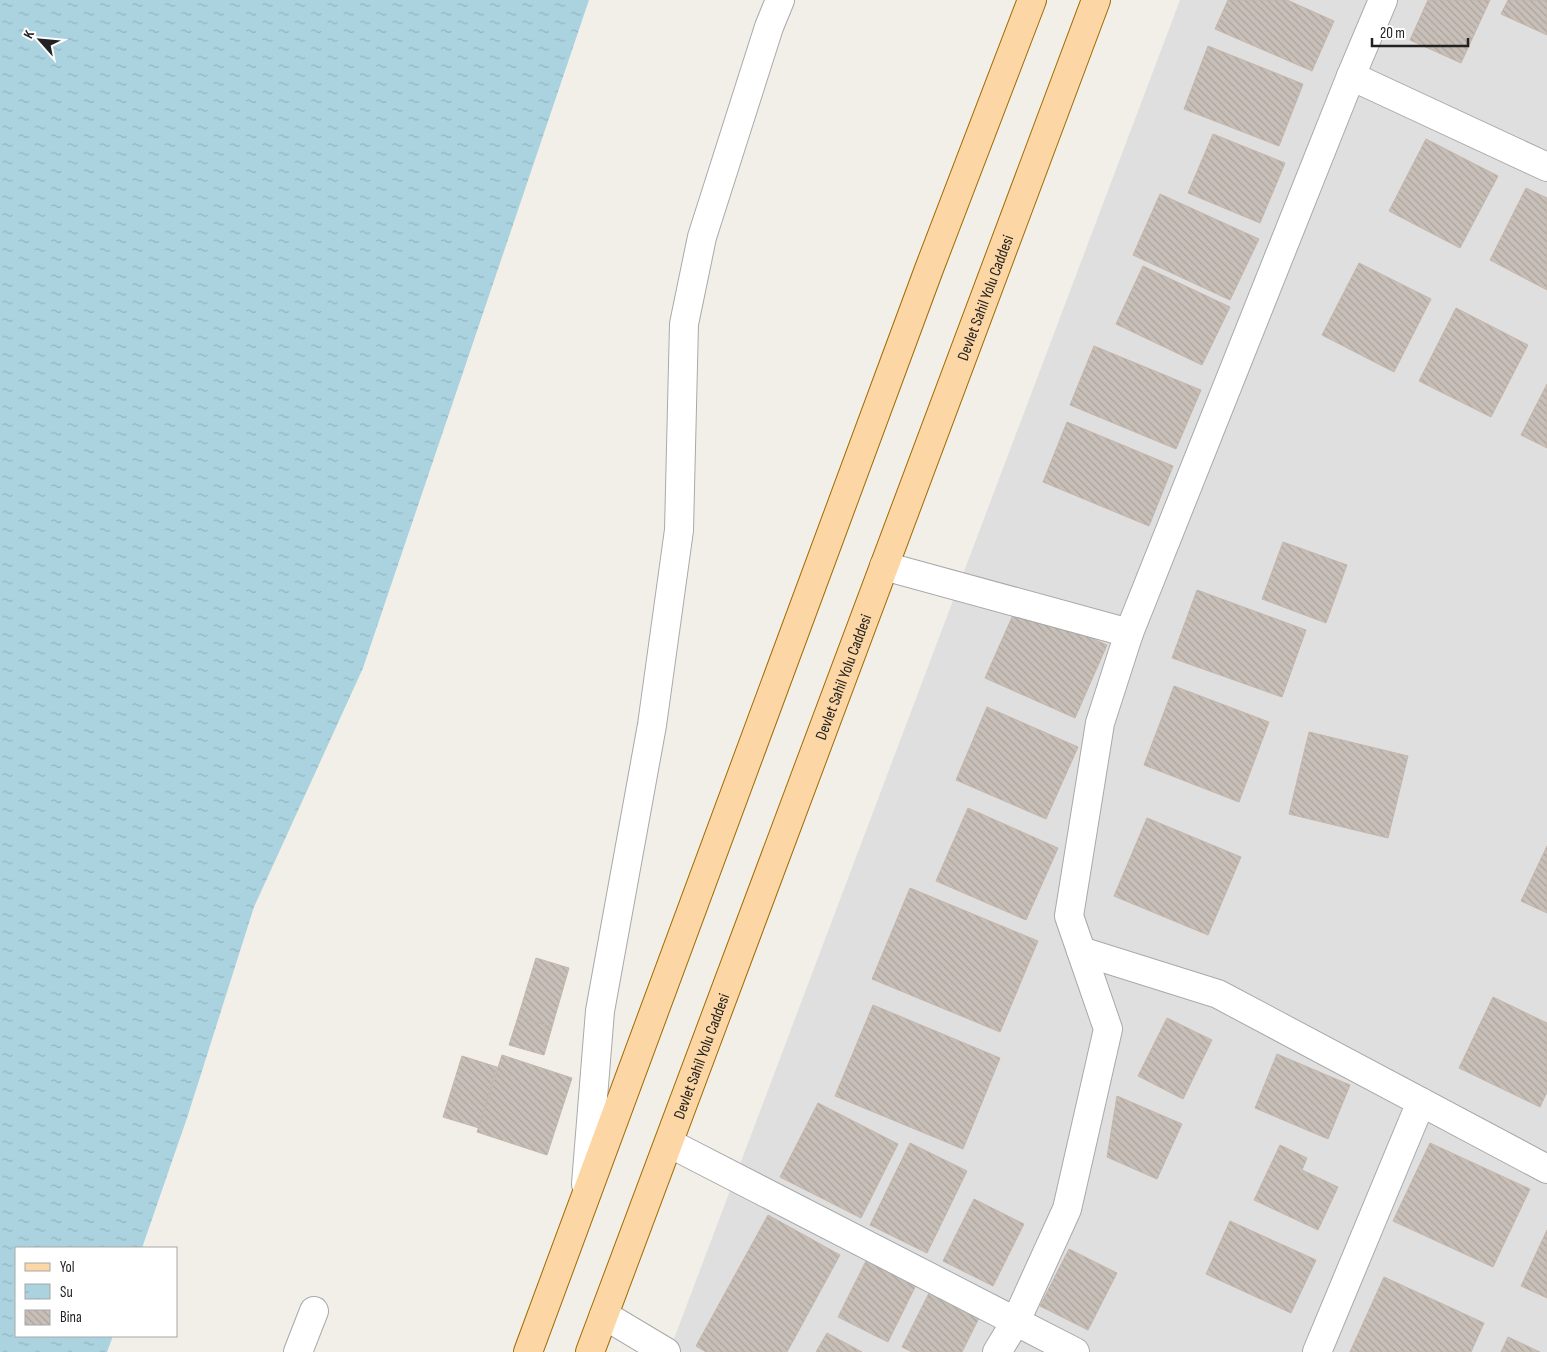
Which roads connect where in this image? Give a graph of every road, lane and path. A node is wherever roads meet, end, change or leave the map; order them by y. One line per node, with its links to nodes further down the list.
1 (780, 0): 13 (street)
2 (1032, 0): 13 (main road)
3 (1096, 0): 7 (main road, Devlet Sahil Yolu Caddesi)
4 (1383, 0): 5 (street)
5 (1351, 76): 6 (street); 8 (street)
6 (1547, 167)
7 (884, 566): 8 (street); 11 (main road, Devlet Sahil Yolu Caddesi)
8 (1129, 633): 9 (street)
9 (1081, 951): 10 (street); 16 (street)
10 (1420, 1102): 12 (street); 23 (street)
11 (668, 1143): 15 (main road, Devlet Sahil Yolu Caddesi); 16 (street)
12 (1547, 1169)
13 (586, 1196): 18 (main road)
14 (314, 1311): 17 (street)
15 (604, 1315): 19 (main road, Devlet Sahil Yolu Caddesi); 20 (street)
16 (1016, 1321): 21 (street); 22 (street)
17 (298, 1352)
18 (528, 1352)
19 (590, 1352)
20 (666, 1352)
21 (997, 1352)
22 (1075, 1352)
23 (1317, 1352)

